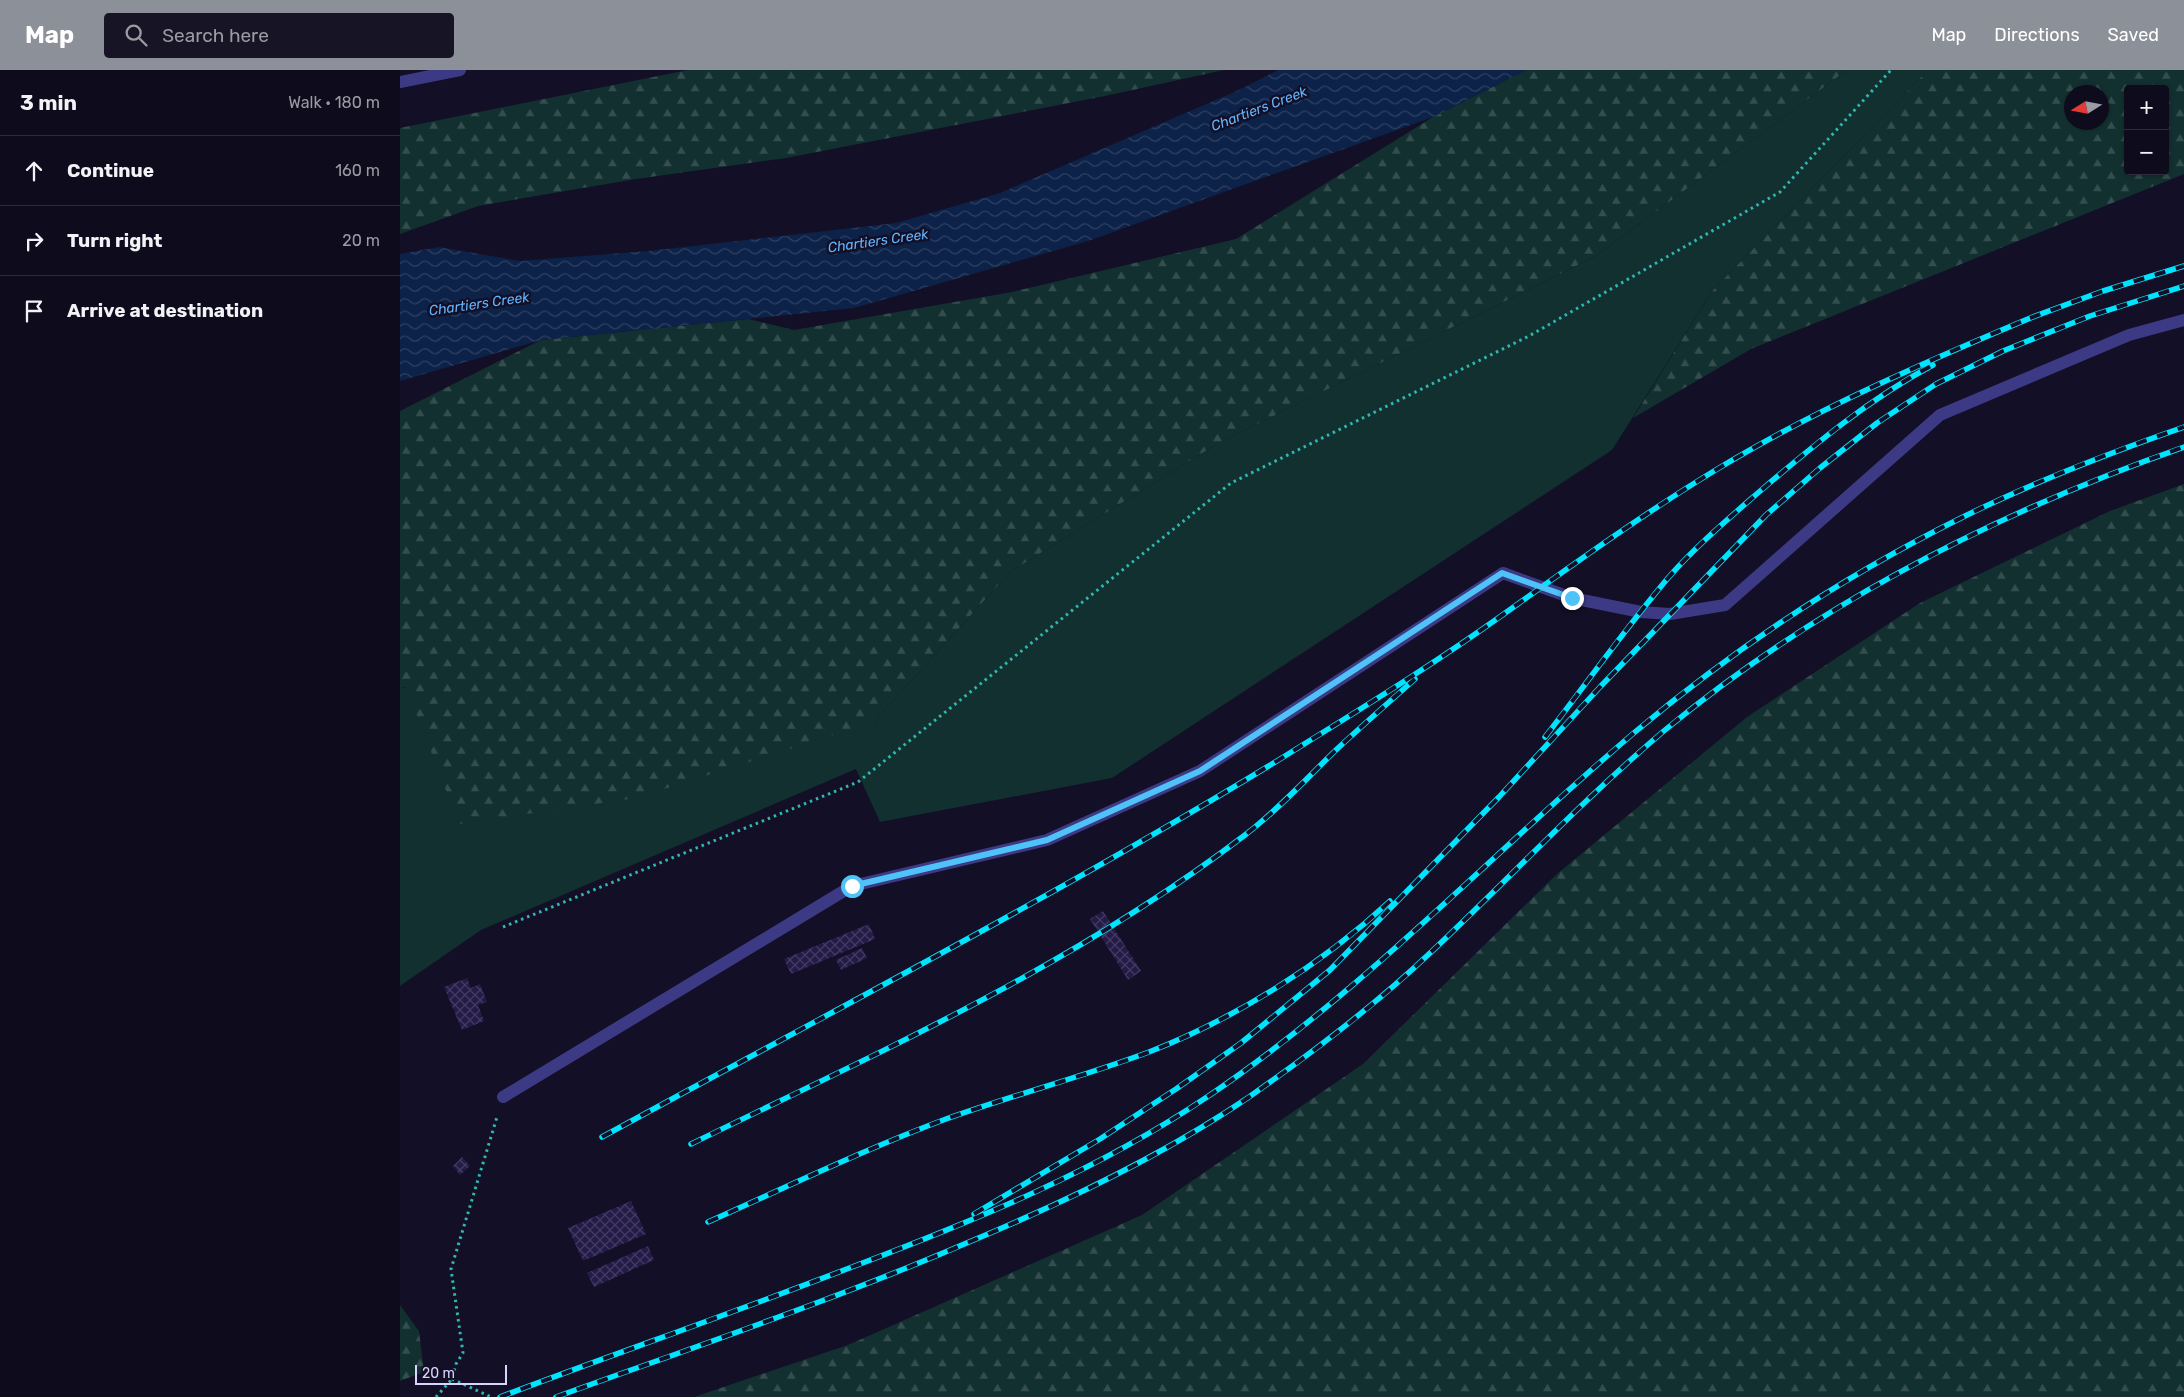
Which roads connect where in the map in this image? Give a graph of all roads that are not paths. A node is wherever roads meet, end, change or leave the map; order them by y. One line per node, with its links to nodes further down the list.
1 (460, 70): 2 (lane)
2 (400, 82)
3 (2184, 320): 4 (lane)
4 (503, 1097)

